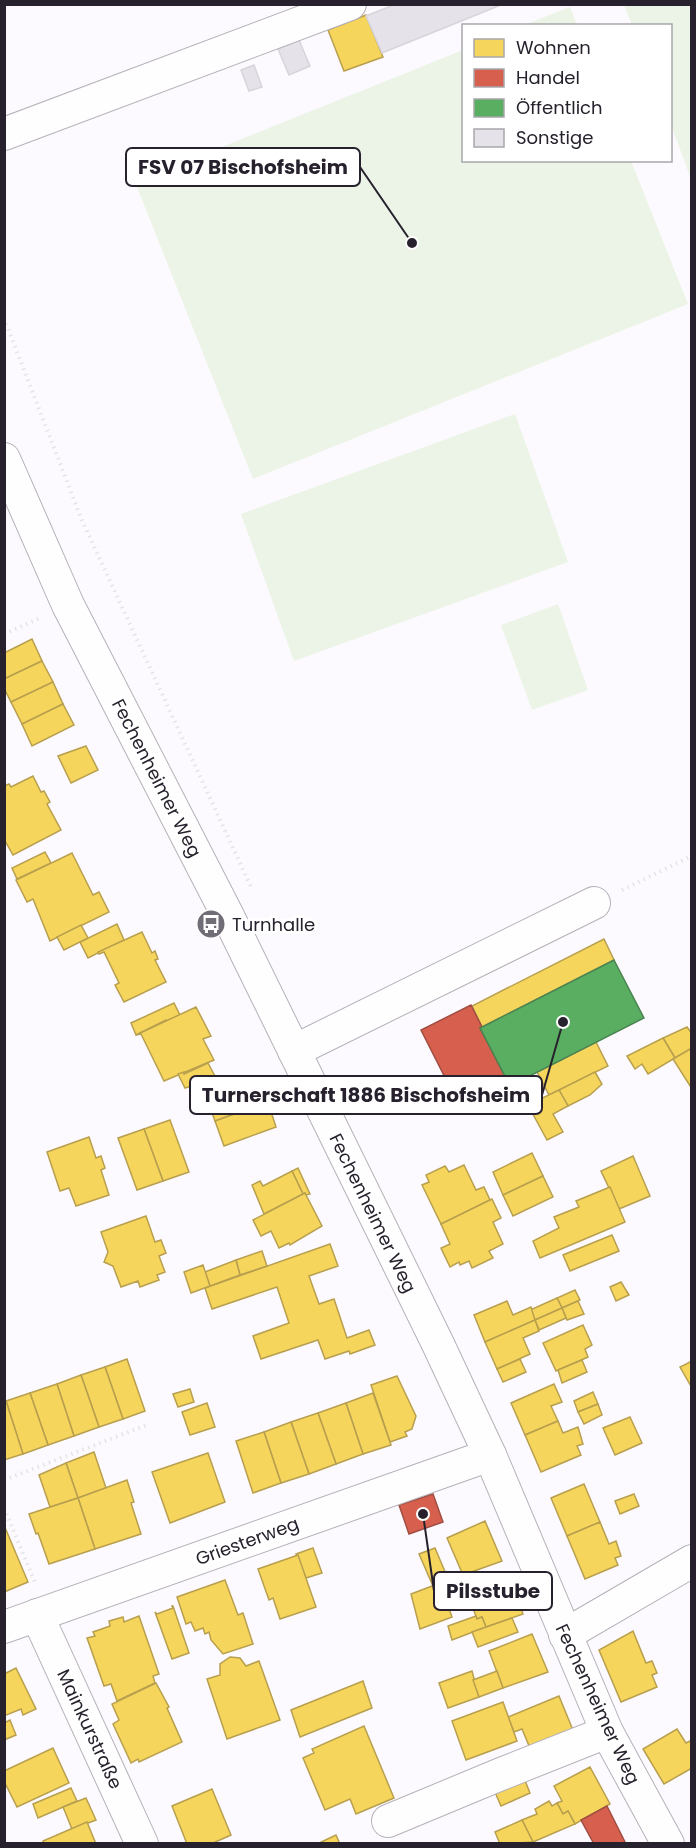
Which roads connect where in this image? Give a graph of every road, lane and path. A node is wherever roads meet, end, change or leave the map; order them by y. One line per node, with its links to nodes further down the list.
1 (350, 4): 2 (street)
2 (4, 134)
3 (4, 318): 8 (path)
4 (4, 459): 5 (street, Fechenheimer Weg)
5 (68, 605): 6 (path); 10 (street, Fechenheimer Weg)
6 (4, 634)
7 (692, 856): 9 (path)
8 (256, 897)
9 (594, 903): 10 (street)
10 (294, 1051): 12 (street, Fechenheimer Weg)
11 (147, 1425): 13 (path)
12 (490, 1455): 16 (street, Griesterweg); 18 (street, Fechenheimer Weg)
13 (4, 1480)
14 (4, 1508): 16 (path)
15 (692, 1561): 18 (street)
16 (43, 1614): 17 (street, Griesterweg); 21 (street, Mainkurstraße)
17 (4, 1627)
18 (565, 1635): 19 (street, Fechenheimer Weg)
19 (607, 1732): 20 (street); 22 (street, Fechenheimer Weg)
20 (388, 1821)
21 (142, 1844)
22 (668, 1844)

